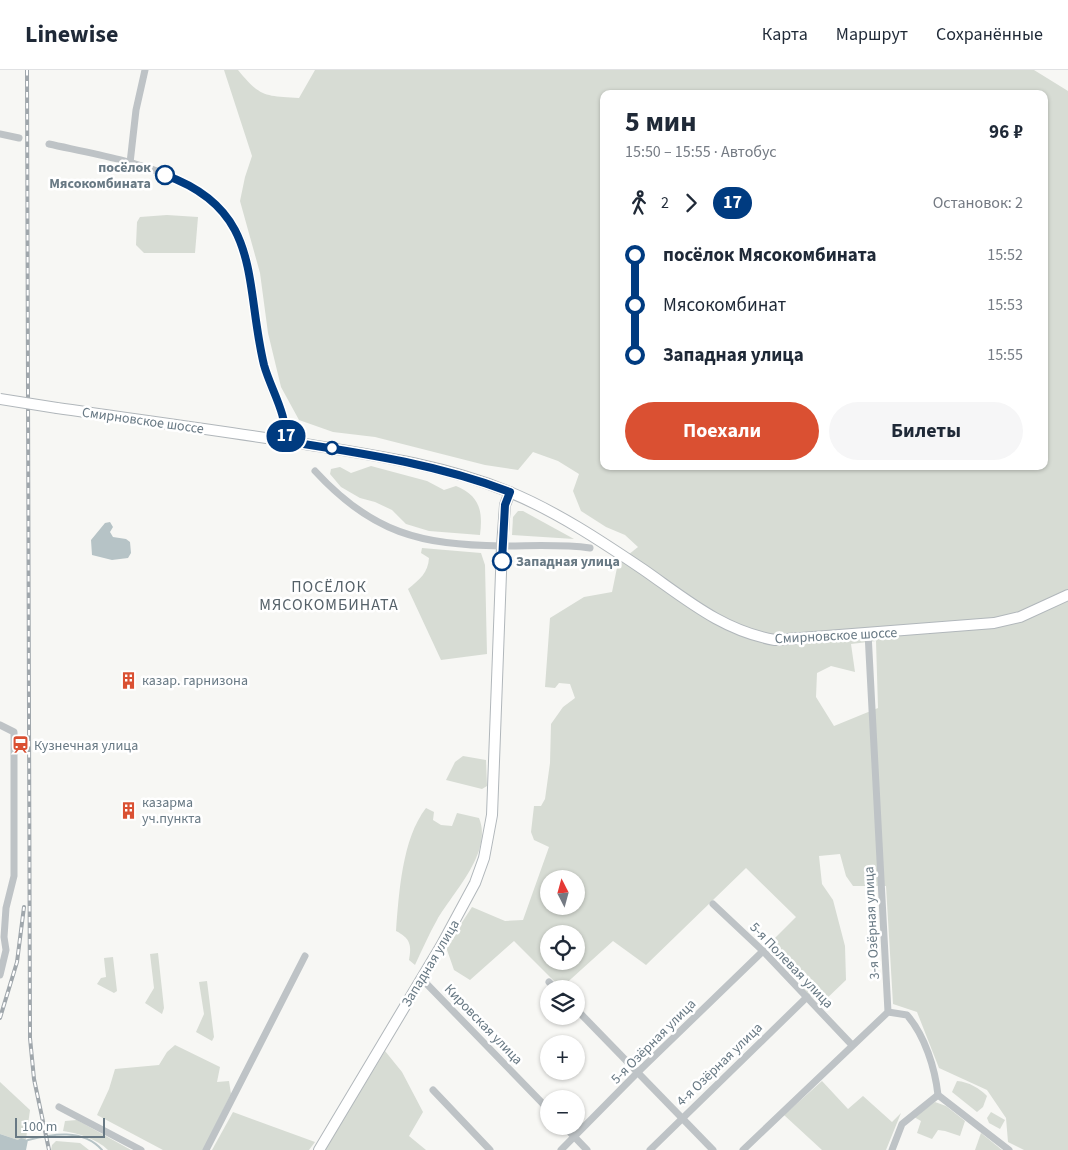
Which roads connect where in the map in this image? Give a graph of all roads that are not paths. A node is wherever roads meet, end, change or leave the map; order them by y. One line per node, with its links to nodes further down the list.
1 (145, 70): 5 (street)
2 (0, 134): 3 (street)
3 (19, 138)
4 (49, 144): 5 (street)
5 (130, 163): 7 (street)
6 (0, 399): 7 (main road, Смирновское шоссе, bridge)
7 (285, 441): 9 (main road, Смирновское шоссе)
8 (315, 471): 10 (street)
9 (510, 492): 10 (main road, Западная улица); 13 (main road, Смирновское шоссе)
10 (502, 546): 11 (street); 20 (main road, Западная улица)
11 (590, 548)
12 (1068, 595): 13 (main road, Смирновское шоссе)
13 (868, 633): 22 (street, 3-я Озёрная улица)
14 (0, 725): 16 (street)
15 (713, 904): 17 (street, 5-я Полевая улица)
16 (2, 934): 19 (street)
17 (763, 950): 21 (street, 5-я Полевая улица); 25 (street, 5-я Озёрная улица)
18 (304, 956): 33 (street)
19 (0, 975)
20 (421, 978): 28 (street, Кировская улица); 34 (main road, Западная улица)
21 (807, 997): 24 (street, 5-я Полевая улица); 30 (street, 4-я Озёрная улица)
22 (888, 1012): 24 (street); 27 (street)
23 (585, 1018): 25 (street)
24 (852, 1045): 40 (street)
25 (638, 1072): 30 (street); 31 (street, 5-я Озёрная улица)
26 (433, 1090): 35 (street)
27 (938, 1095): 41 (street); 42 (street)
28 (540, 1101)
29 (58, 1107): 32 (street)
30 (682, 1118): 38 (street, 4-я Озёрная улица); 39 (street)
31 (574, 1137): 36 (street, 5-я Озёрная улица); 37 (street)
32 (141, 1150)
33 (206, 1150)
34 (319, 1150)
35 (490, 1150)
36 (561, 1150)
37 (587, 1150)
38 (650, 1150)
39 (713, 1150)
40 (743, 1150)
41 (892, 1150)
42 (1009, 1150)

